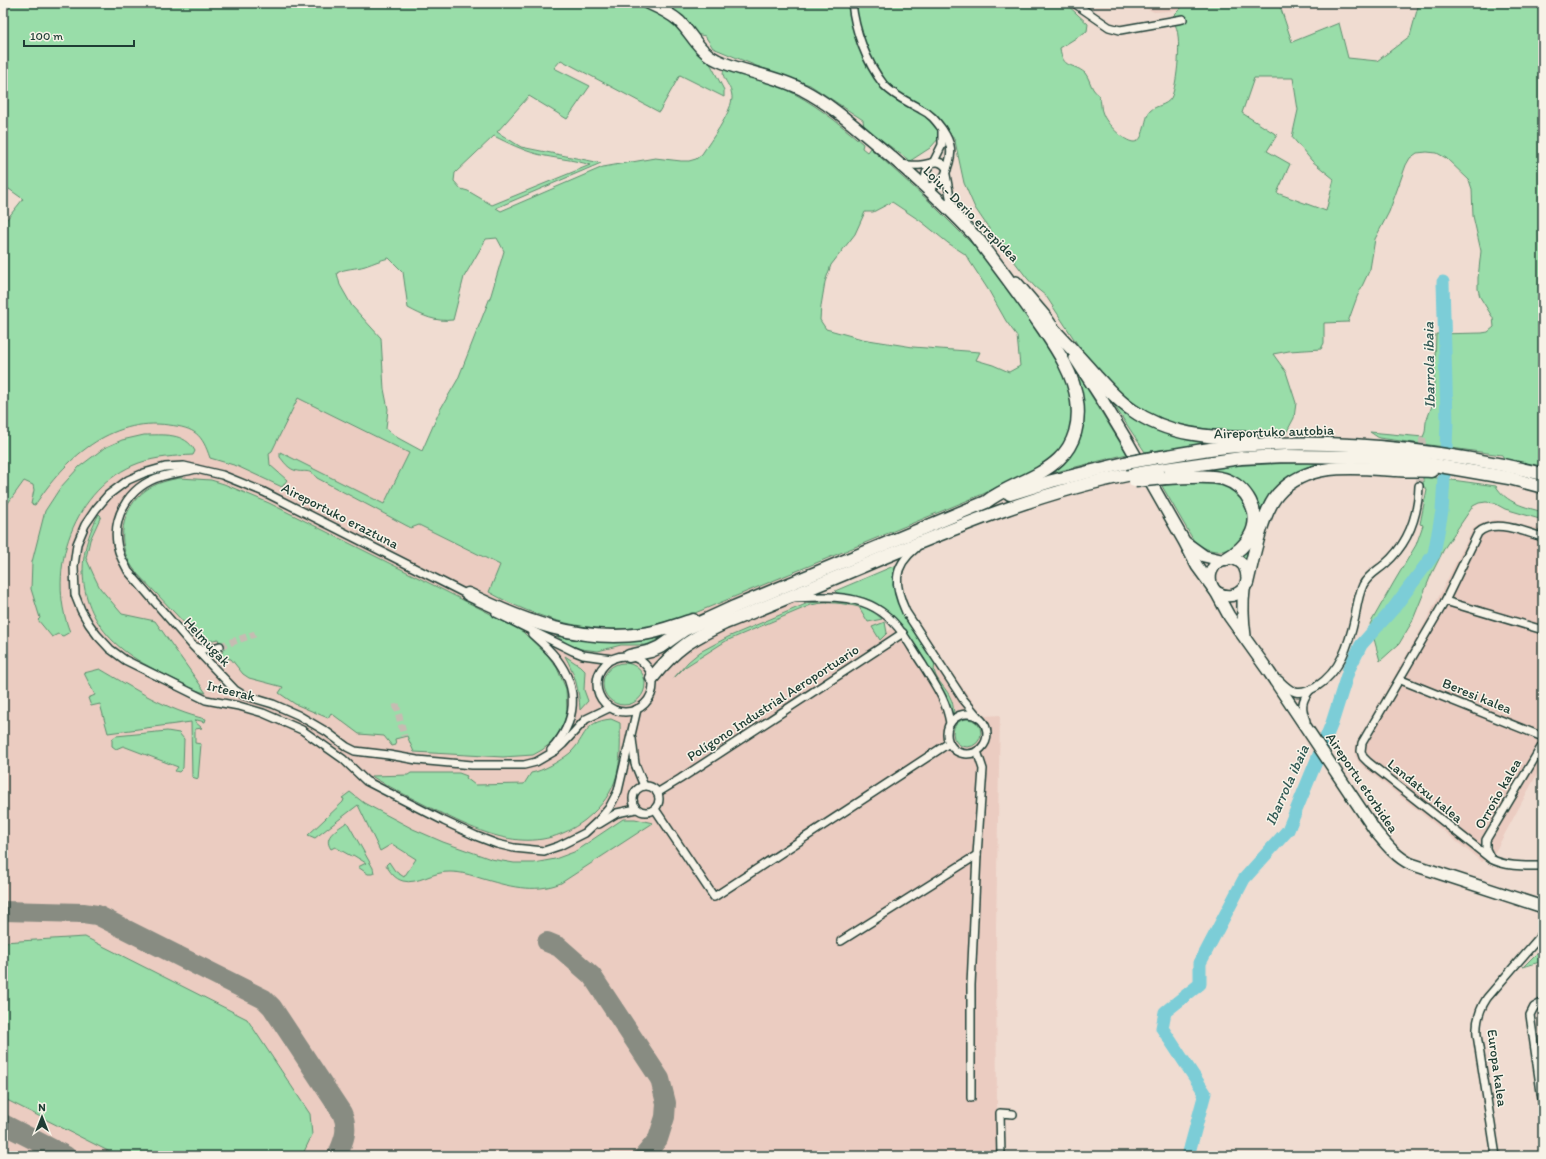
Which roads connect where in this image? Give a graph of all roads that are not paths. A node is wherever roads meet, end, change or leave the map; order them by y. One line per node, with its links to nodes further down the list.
1 (648, 3): 7 (main road, Loiu - Derio errepidea)
2 (852, 3): 5 (street)
3 (1074, 3): 4 (street)
4 (1183, 19)
5 (942, 130): 6 (street); 8 (street)
6 (932, 162): 7 (street); 8 (street); 9 (street)
7 (898, 163): 9 (main road, Loiu - Derio errepidea)
8 (946, 172): 9 (street); 10 (street)
9 (924, 187): 10 (main road, Loiu - Derio errepidea)
10 (959, 221): 11 (main road, Loiu - Derio errepidea)
11 (976, 237): 12 (main road, Loiu - Derio errepidea); 20 (highway)
12 (1055, 331): 13 (highway); 23 (main road, Loiu - Derio errepidea)
13 (1388, 447): 16 (highway, Aireportuko autobia); 20 (highway, Aireportuko autobia, bridge)
14 (197, 469): 27 (street, Aireportuko eraztuna); 35 (street, Helmugak); 58 (street, Irteerak)
15 (1162, 474): 17 (highway, Aireportuko autobia); 22 (highway, Aireportuko autobia, bridge); 24 (highway)
16 (1543, 474)
17 (1510, 478): 19 (highway, Aireportuko autobia); 25 (highway)
18 (1419, 486): 42 (street)
19 (1543, 487)
20 (986, 502): 30 (highway)
21 (1543, 537): 29 (street)
22 (927, 539): 28 (highway, Aireportuko autobia); 45 (street)
23 (1184, 541): 24 (main road); 26 (main road, Loiu - Derio errepidea)
24 (1224, 560): 25 (main road); 26 (main road)
25 (1246, 585): 26 (main road); 34 (main road)
26 (1215, 590): 34 (main road, Aireportu etorbidea)
27 (468, 594): 30 (highway); 31 (street, Aireportuko eraztuna)
28 (785, 599): 33 (street); 40 (highway, Aireportuko autobia)
29 (1445, 601): 32 (street); 41 (street)
30 (734, 607): 37 (highway)
31 (526, 628): 38 (street, Aireportuko eraztuna); 53 (street)
32 (1543, 630)
33 (903, 633): 46 (street); 55 (street, Polígono Industrial Aeroportuario)
34 (1245, 636): 39 (main road, Aireportu etorbidea)
35 (192, 645): 36 (street); 53 (street, Helmugak)
36 (220, 646)
37 (629, 656): 38 (street); 40 (street)
38 (612, 659): 43 (street)
39 (1269, 672): 42 (street); 48 (main road, Aireportu etorbidea)
40 (652, 678): 44 (street)
41 (1401, 680): 49 (street, Beresi kalea); 60 (street, Landatxu kalea)
42 (1310, 690): 48 (street)
43 (609, 708): 44 (street); 53 (street)
44 (637, 709): 47 (street)
45 (979, 718): 46 (street); 52 (street)
46 (950, 723): 50 (street)
47 (632, 731): 54 (street); 58 (street)
48 (1311, 736): 62 (main road, Aireportu etorbidea)
49 (1543, 738)
50 (949, 743): 52 (street); 57 (street)
51 (1543, 744): 60 (street, Orroño kalea)
52 (977, 751): 59 (street)
53 (544, 758)
54 (644, 786): 55 (street); 56 (street)
55 (657, 793): 57 (street)
56 (636, 809): 57 (street); 58 (street)
57 (654, 809)
58 (585, 833)
59 (977, 855): 64 (street); 66 (street)
60 (1491, 859): 61 (street)
61 (1543, 866)
62 (1543, 907)
63 (1543, 933): 70 (street, Europa kalea)
64 (841, 941)
65 (1543, 1002): 67 (street)
66 (971, 1098)
67 (1543, 1106)
68 (1013, 1114): 69 (street)
69 (1001, 1156)
70 (1496, 1156)

